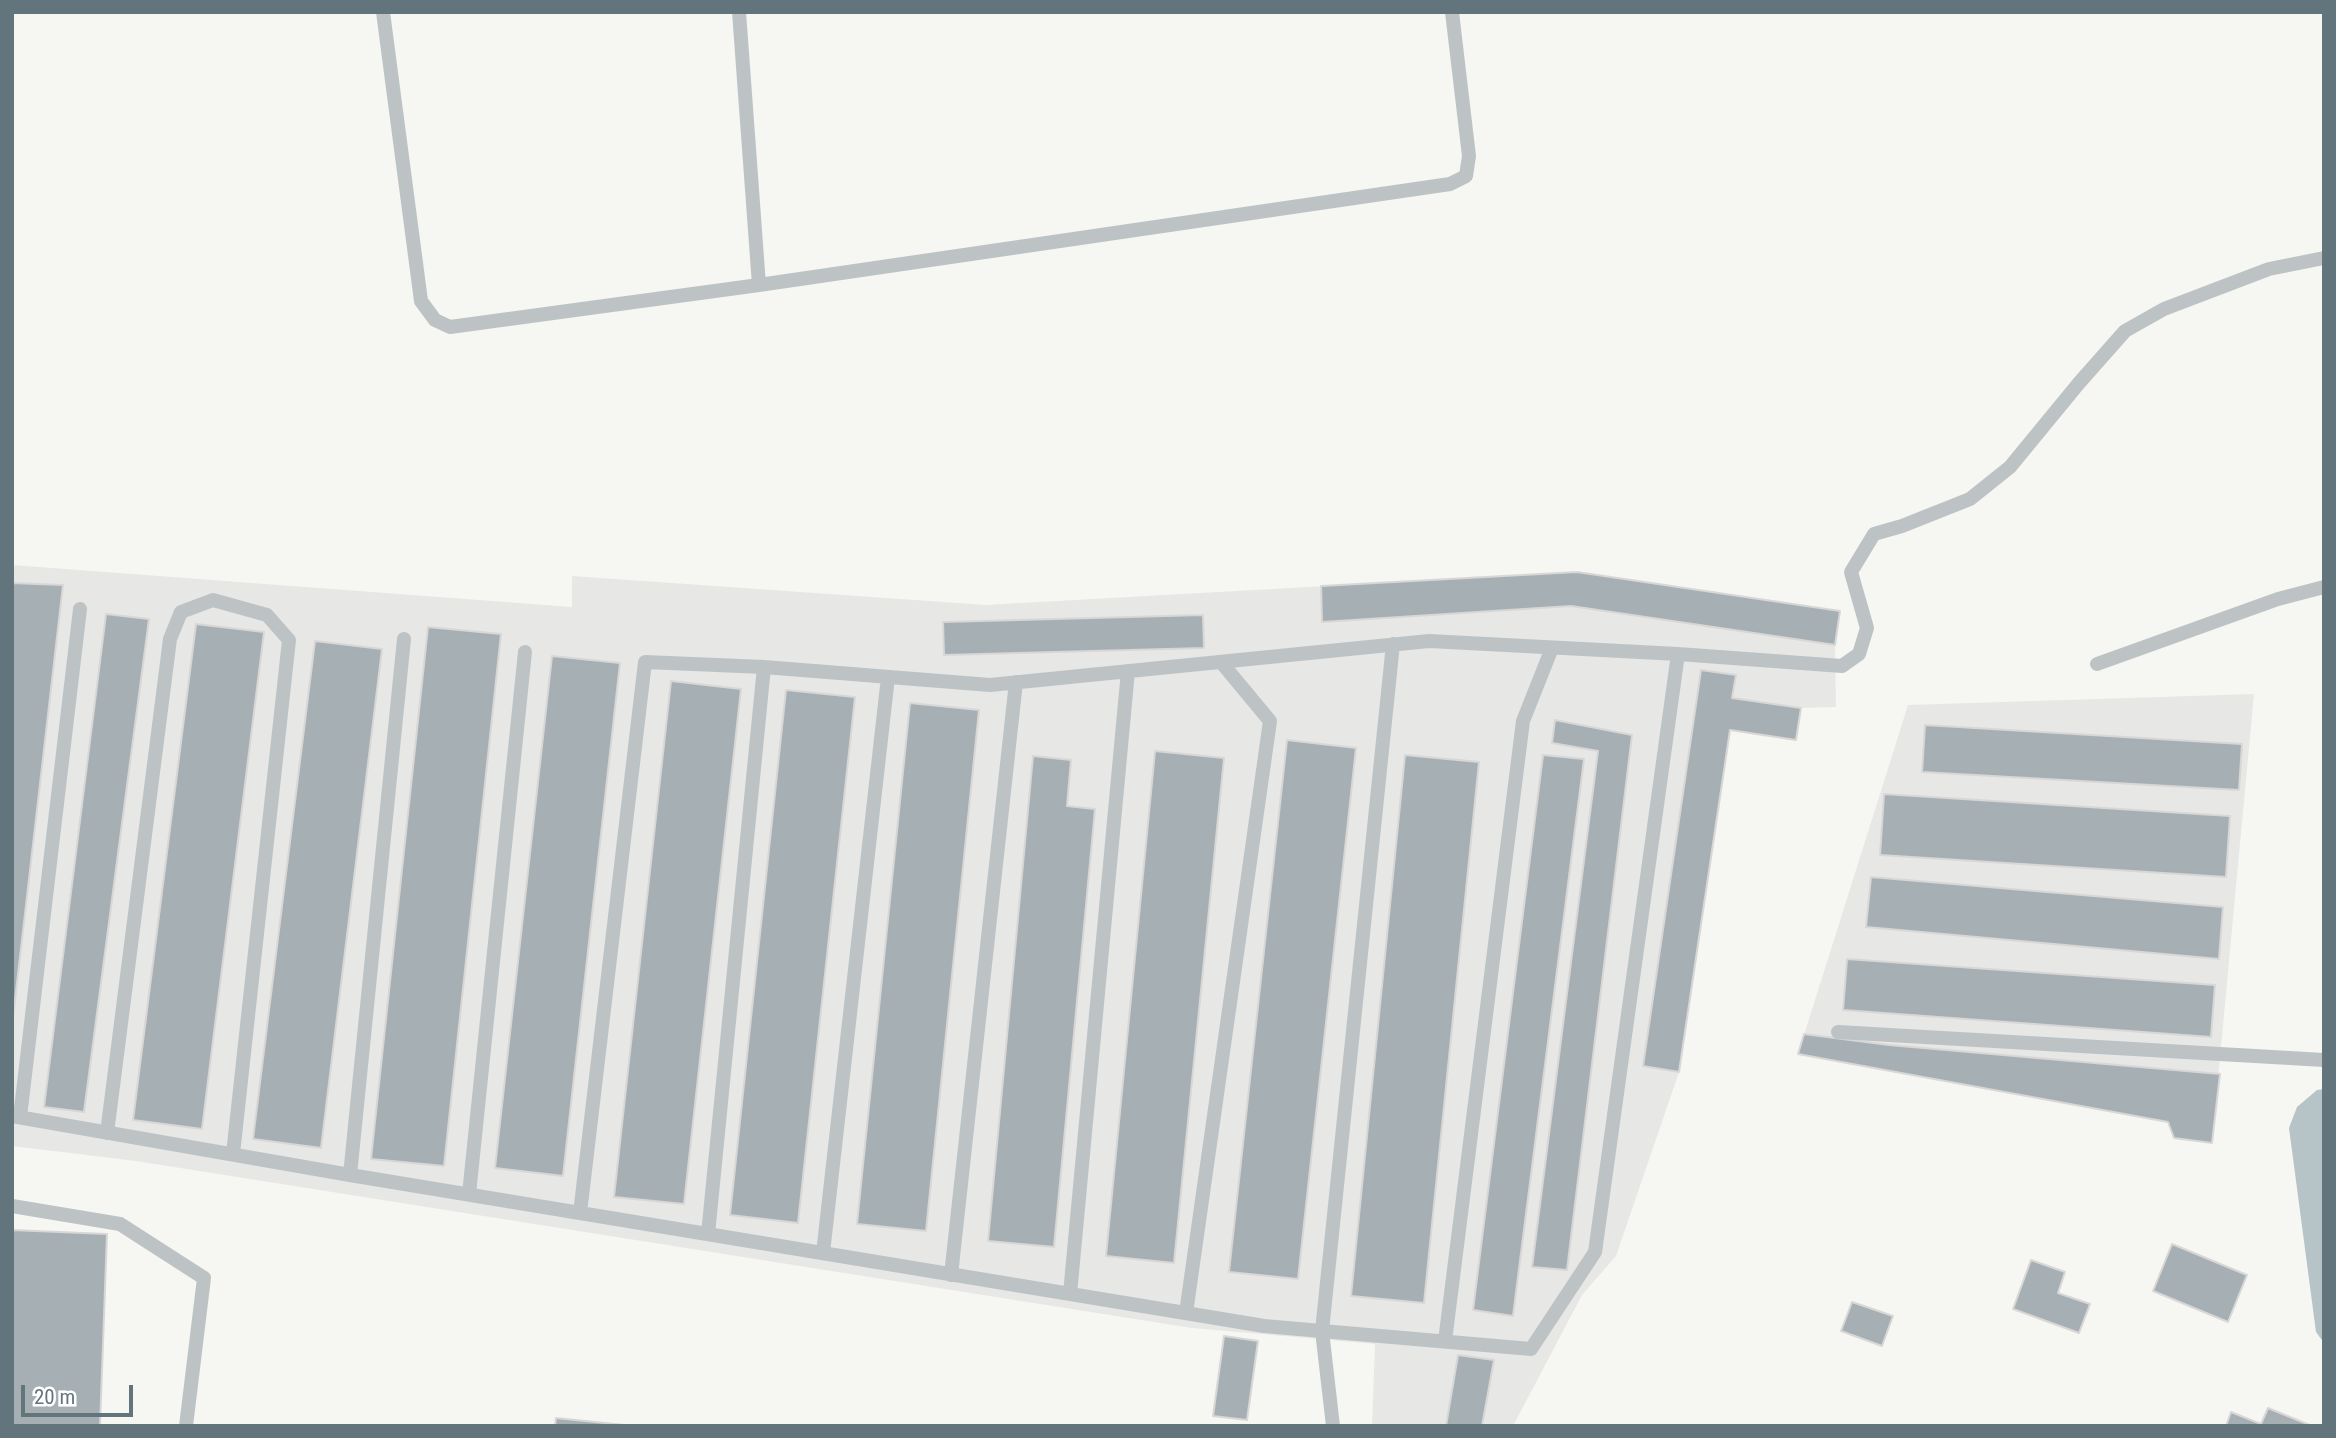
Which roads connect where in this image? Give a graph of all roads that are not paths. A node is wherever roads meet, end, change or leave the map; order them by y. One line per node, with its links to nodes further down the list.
1 (383, 12): 5 (lane)
2 (739, 12): 5 (lane)
3 (1452, 12): 5 (lane)
4 (2324, 258): 12 (lane)
5 (759, 285)
6 (2324, 587): 14 (lane)
7 (80, 609): 21 (lane)
8 (404, 639): 24 (lane)
9 (1392, 644): 10 (lane); 13 (lane); 33 (lane)
10 (1552, 648): 12 (lane); 34 (lane)
11 (525, 652): 25 (lane)
12 (1678, 654): 34 (lane)
13 (1221, 662): 16 (lane); 32 (lane)
14 (2097, 664)
15 (764, 667): 17 (lane); 27 (lane); 28 (lane)
16 (1128, 671): 18 (lane); 31 (lane)
17 (888, 677): 18 (lane); 29 (lane)
18 (1016, 682): 30 (lane)
19 (1838, 1032): 20 (lane)
20 (2324, 1060)
21 (16, 1117): 22 (lane)
22 (107, 1133): 23 (lane); 23 (lane)
23 (233, 1154): 24 (lane)
24 (350, 1175): 25 (lane)
25 (469, 1194): 27 (lane)
26 (12, 1206): 35 (lane)
27 (580, 1213): 28 (lane)
28 (708, 1234): 29 (lane)
29 (823, 1253): 30 (lane)
30 (951, 1275): 31 (lane)
31 (1070, 1294): 32 (lane)
32 (1186, 1313): 33 (lane)
33 (1322, 1331): 34 (lane); 36 (lane)
34 (1445, 1341)
35 (186, 1426)
36 (1333, 1426)

